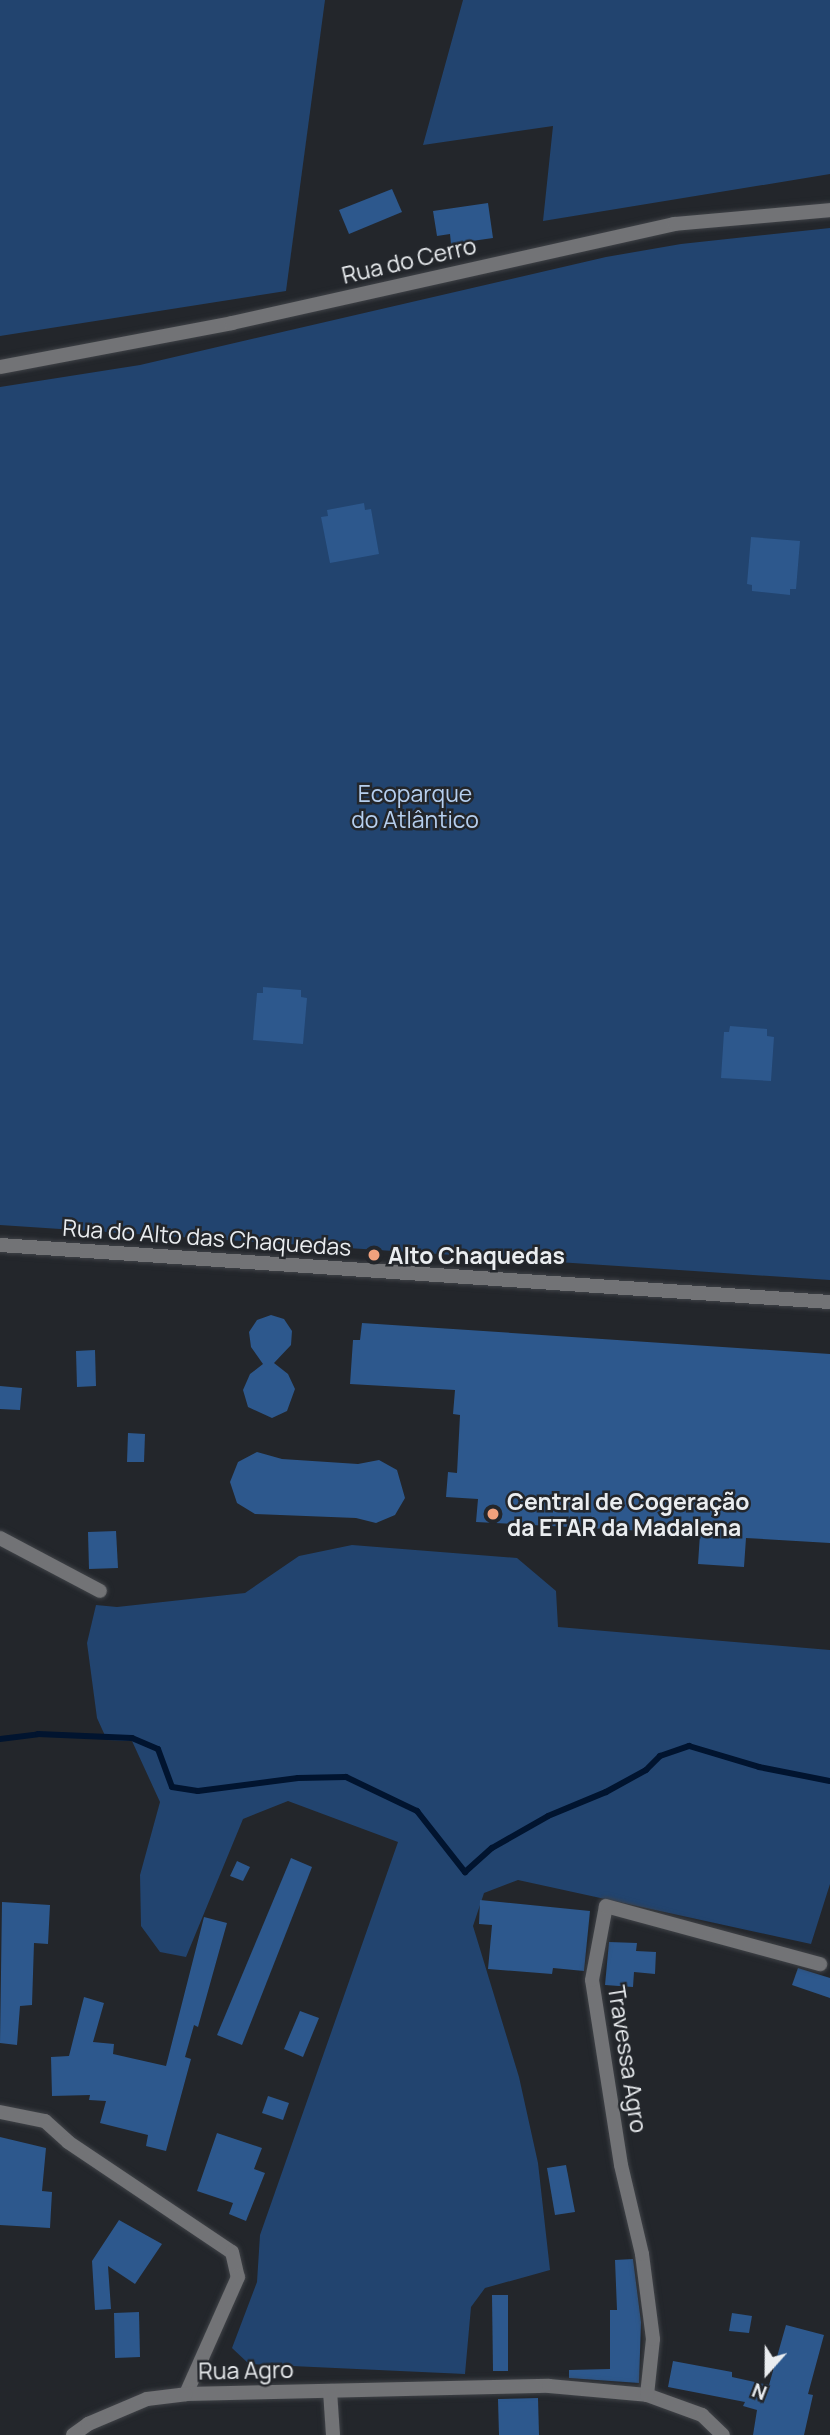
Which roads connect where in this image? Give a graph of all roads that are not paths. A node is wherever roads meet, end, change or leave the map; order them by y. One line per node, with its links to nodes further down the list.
1 (830, 210): 2 (street, Rua do Cerro)
2 (0, 367)
3 (0, 1245): 4 (street, Rua do Alto das Chaquedas)
4 (830, 1302)
5 (0, 1538): 6 (street)
6 (100, 1591)
7 (820, 1964): 11 (street, Travessa Agro)
8 (0, 2112): 10 (street, Rua Agro)
9 (330, 2391): 10 (street, Rua Agro); 11 (street, Rua Agro); 13 (street)
10 (186, 2394): 12 (street)
11 (647, 2395): 14 (street, Rua Agro)
12 (73, 2435)
13 (334, 2435)
14 (723, 2435)

